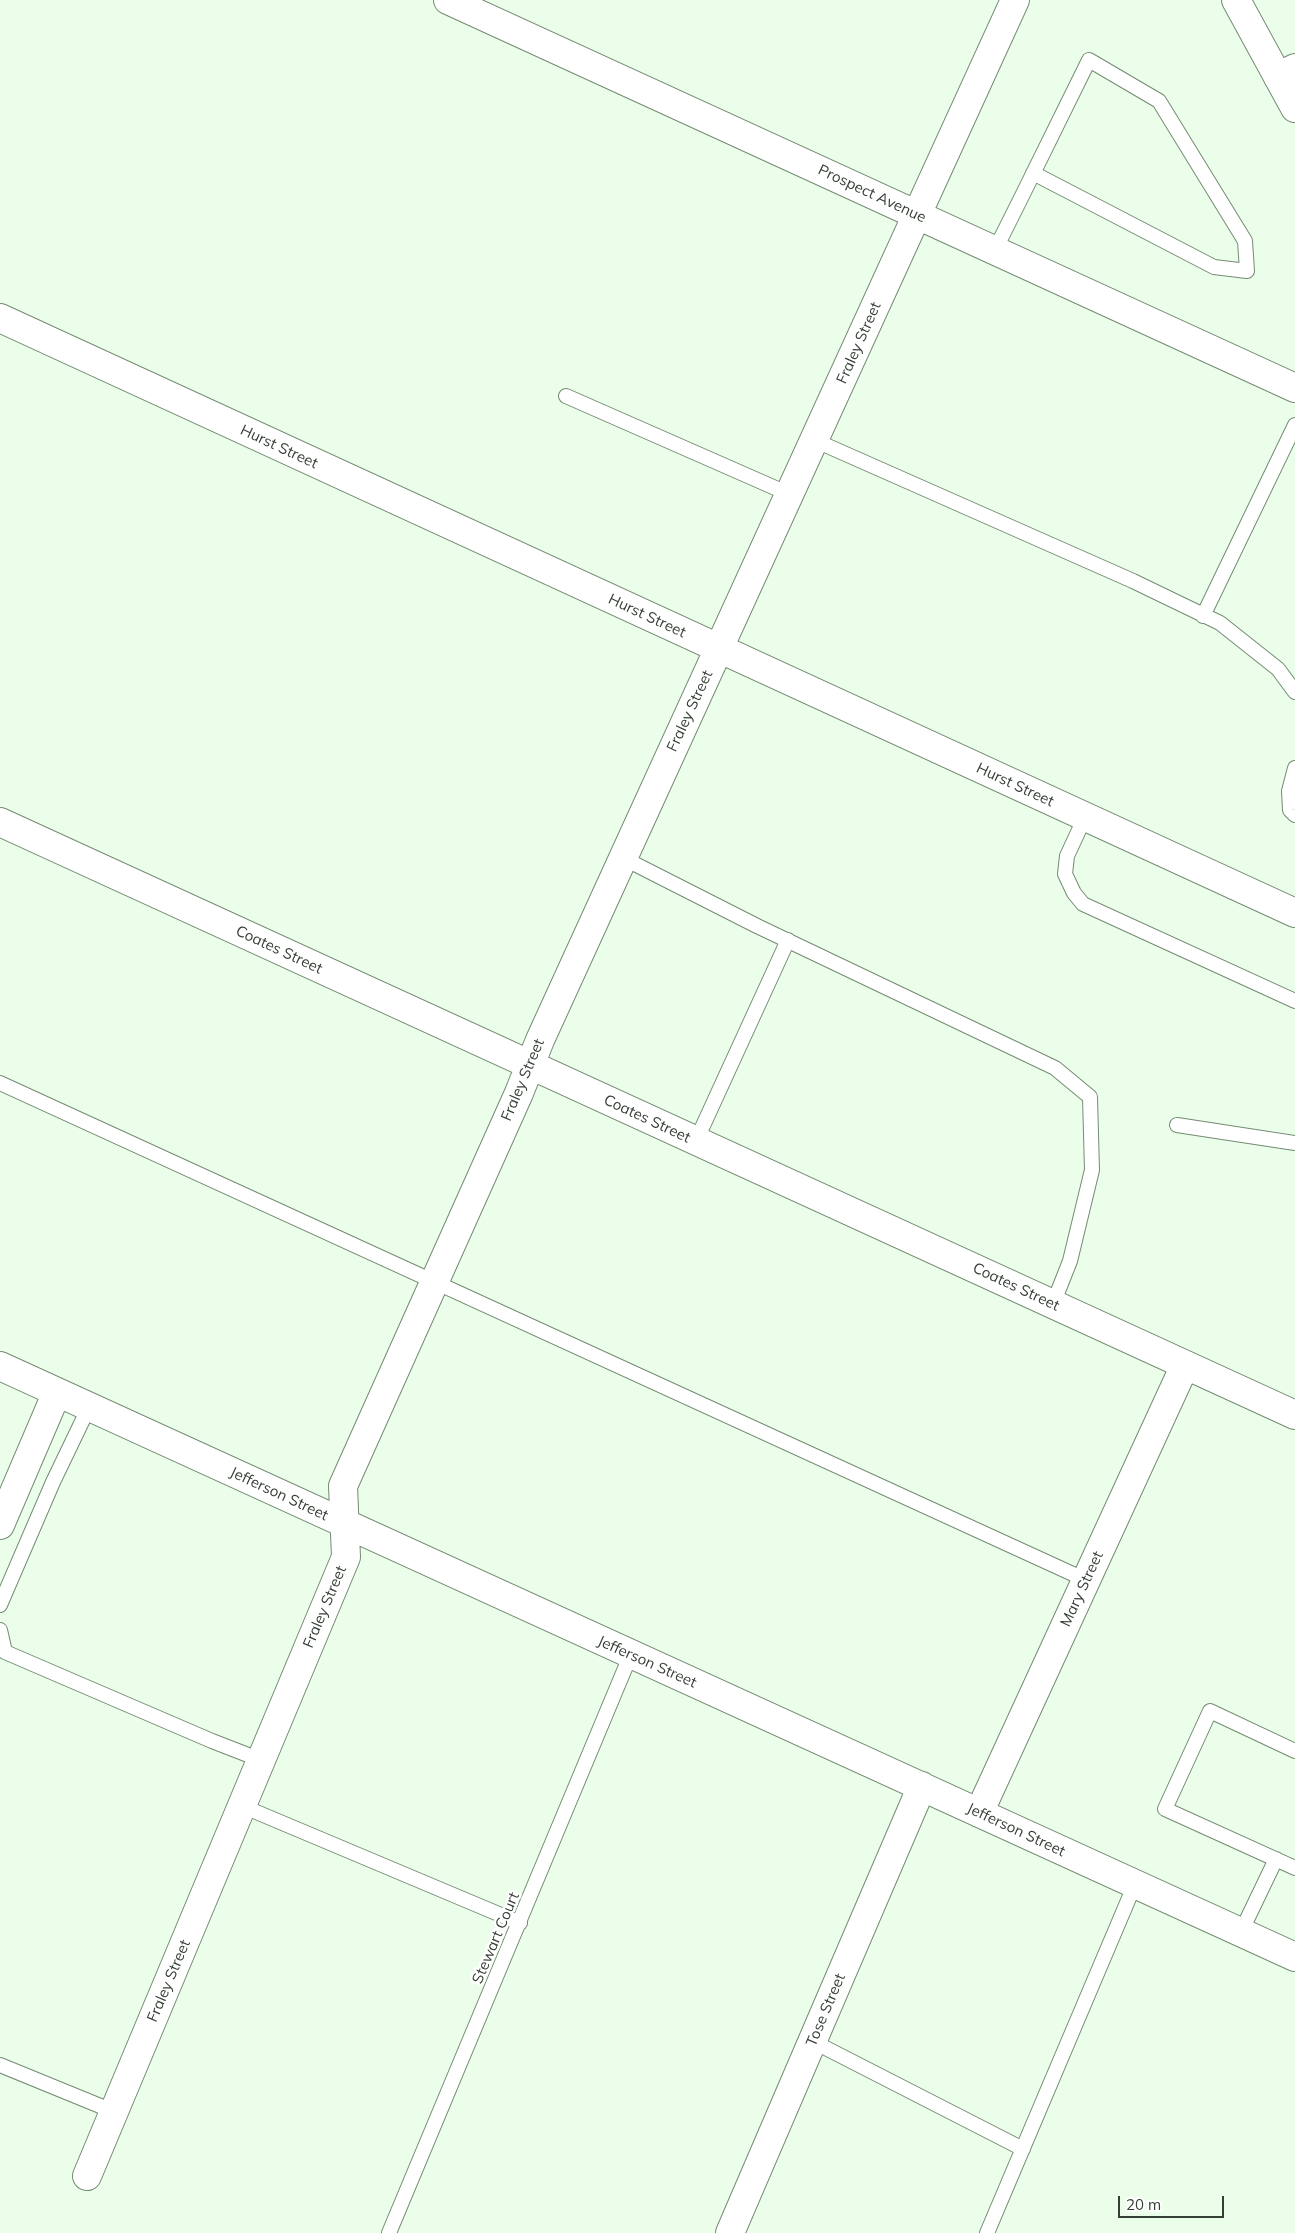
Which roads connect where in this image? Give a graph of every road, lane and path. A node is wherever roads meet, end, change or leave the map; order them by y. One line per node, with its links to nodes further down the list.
1 (448, 0): 7 (street, Prospect Avenue)
2 (1015, 0): 7 (street, Fraley Street)
3 (1236, 0): 4 (street)
4 (1287, 73): 5 (street)
5 (1295, 108)
6 (1033, 173): 6 (lane); 8 (lane)
7 (917, 215): 8 (street, Prospect Avenue); 13 (street, Fraley Street)
8 (995, 250): 10 (street, Prospect Avenue)
9 (0, 318): 16 (street, Hurst Street)
10 (1295, 388)
11 (566, 396): 14 (lane)
12 (1295, 425): 15 (lane)
13 (814, 440): 14 (street, Fraley Street); 15 (lane)
14 (789, 494): 16 (street, Fraley Street)
15 (1203, 616): 17 (lane)
16 (718, 649): 20 (street, Hurst Street); 22 (street, Fraley Street)
17 (1295, 692)
18 (1295, 768): 19 (lane)
19 (1295, 815)
20 (1085, 817): 23 (street, Hurst Street); 25 (lane)
21 (0, 822): 26 (street, Coates Street)
22 (623, 858): 24 (lane); 26 (street, Fraley Street)
23 (1295, 914)
24 (788, 940): 29 (lane); 32 (lane)
25 (1295, 1001)
26 (530, 1065): 29 (street, Coates Street); 31 (street, Fraley Street)
27 (0, 1083): 31 (lane)
28 (1177, 1124): 30 (lane)
29 (696, 1141): 32 (street, Coates Street)
30 (1295, 1142)
31 (434, 1282): 38 (street, Fraley Street); 40 (lane)
32 (1053, 1304): 33 (street, Coates Street)
33 (1185, 1365): 37 (street, Coates Street); 40 (street, Mary Street)
34 (0, 1366): 35 (street, Jefferson Street)
35 (56, 1392): 36 (street, Jefferson Street); 39 (street)
36 (89, 1407): 38 (street, Jefferson Street); 41 (lane)
37 (1295, 1415)
38 (345, 1524): 43 (street, Jefferson Street); 45 (street, Fraley Street)
39 (0, 1525)
40 (1086, 1580): 48 (street, Mary Street)
41 (0, 1605)
42 (0, 1630): 45 (lane)
43 (631, 1654): 46 (street, Jefferson Street); 52 (lane, Stewart Court)
44 (1295, 1751): 49 (lane)
45 (261, 1760): 47 (street, Fraley Street)
46 (922, 1786): 48 (street, Jefferson Street); 55 (street, Tose Street)
47 (242, 1806): 52 (lane); 57 (street, Fraley Street)
48 (979, 1813): 51 (street, Jefferson Street)
49 (1276, 1859): 50 (lane); 53 (lane)
50 (1295, 1868)
51 (1135, 1884): 53 (street, Jefferson Street); 58 (lane)
52 (520, 1923): 60 (lane, Stewart Court)
53 (1241, 1932): 54 (street, Jefferson Street)
54 (1295, 1957)
55 (812, 2041): 58 (lane); 61 (street, Tose Street)
56 (0, 2065): 57 (lane)
57 (114, 2112): 59 (street, Fraley Street)
58 (1023, 2149): 62 (lane)
59 (87, 2176)
60 (389, 2233)
61 (730, 2233)
62 (987, 2233)

